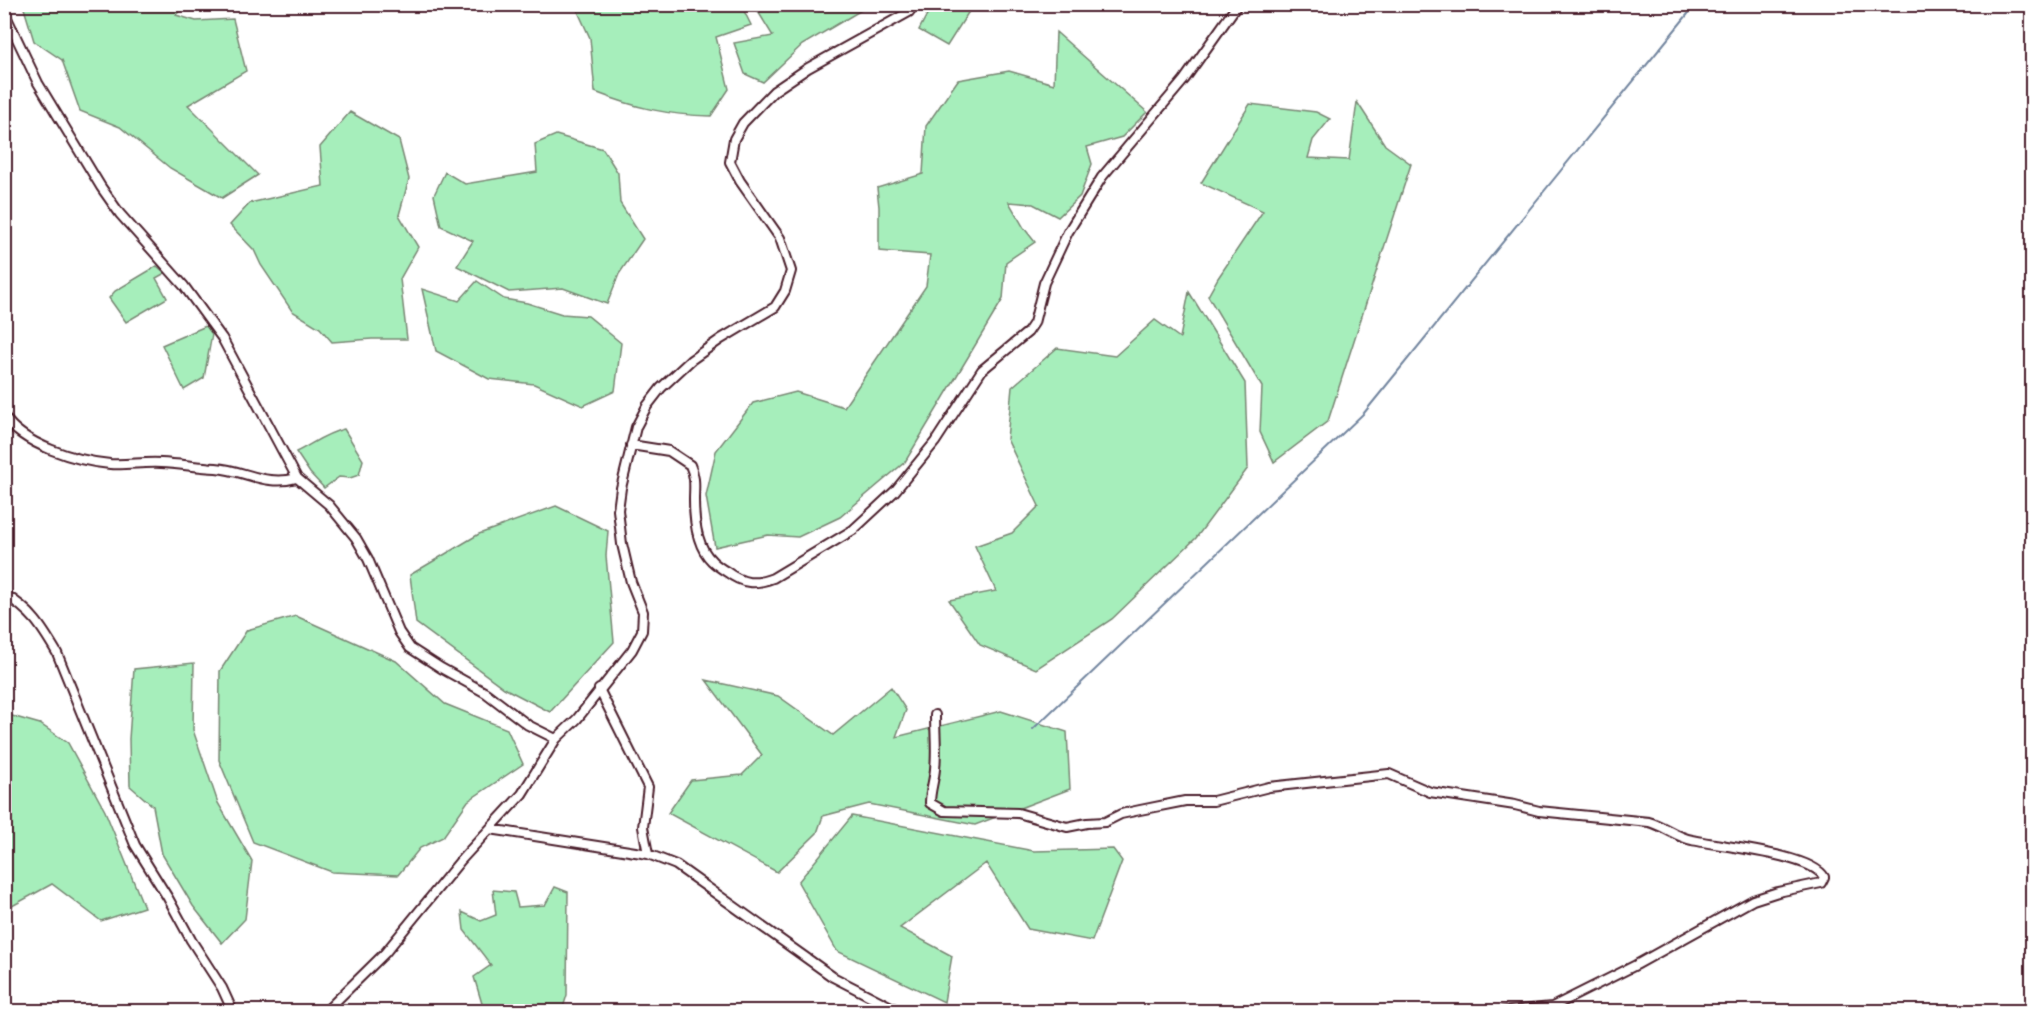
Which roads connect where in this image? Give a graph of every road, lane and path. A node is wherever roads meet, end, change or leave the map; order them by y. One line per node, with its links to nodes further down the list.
1 (915, 4): 5 (street)
2 (1238, 4): 5 (street)
3 (4, 7): 6 (street)
4 (4, 416): 6 (street)
5 (631, 445): 8 (street)
6 (297, 478): 10 (street)
7 (4, 594): 13 (street)
8 (599, 689): 10 (street); 12 (street)
9 (935, 715): 16 (street)
10 (556, 739): 11 (street)
11 (490, 829): 12 (street); 14 (street)
12 (648, 854): 15 (street)
13 (233, 1011)
14 (325, 1011)
15 (901, 1011)
16 (1500, 1011)

